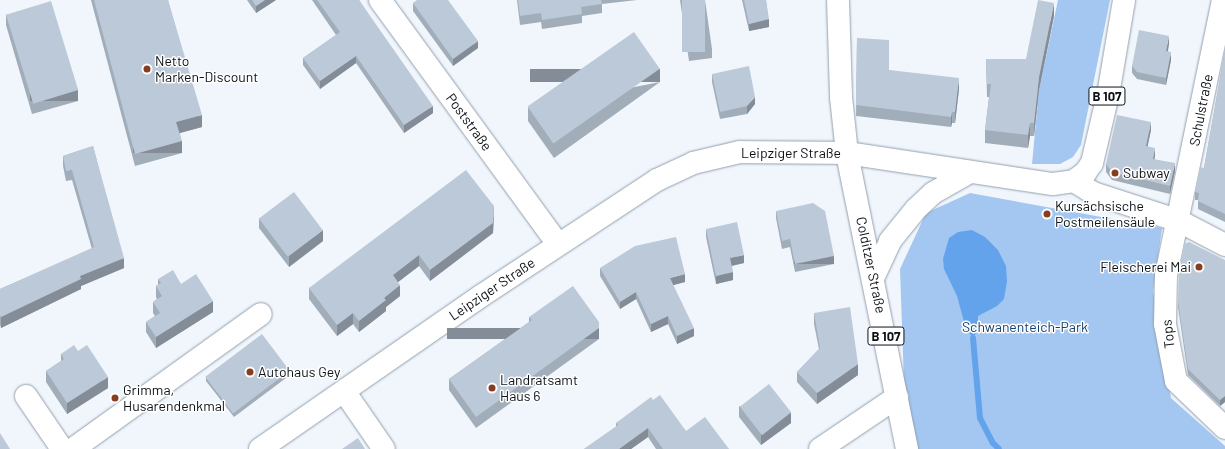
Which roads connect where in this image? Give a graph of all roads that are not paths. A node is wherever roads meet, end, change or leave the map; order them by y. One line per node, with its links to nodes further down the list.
1 (380, 0): 9 (street, Poststraße)
2 (838, 0): 5 (street, Colditzer Straße)
3 (1124, 0): 7 (street, B 107)
4 (1223, 0): 8 (street, Schulstraße)
5 (847, 153): 6 (street, Leipziger Straße); 9 (street, Leipziger Straße); 11 (street, Colditzer Straße / B 107)
6 (970, 172): 7 (street, Leipziger Straße); 11 (street)
7 (1074, 181): 8 (street)
8 (1179, 221): 10 (street); 16 (street, Tops)
9 (558, 244): 13 (street, Leipziger Straße)
10 (1225, 245)
11 (874, 276): 15 (street, Colditzer Straße / B 107)
12 (261, 314): 18 (street)
13 (344, 391): 19 (street, Leipziger Straße); 20 (street)
14 (26, 396): 17 (street)
15 (897, 396): 21 (street); 22 (street, Colditzer Straße / B 107)
16 (1225, 428)
17 (62, 449)
18 (73, 449)
19 (260, 449)
20 (384, 449)
21 (820, 449)
22 (907, 449)

